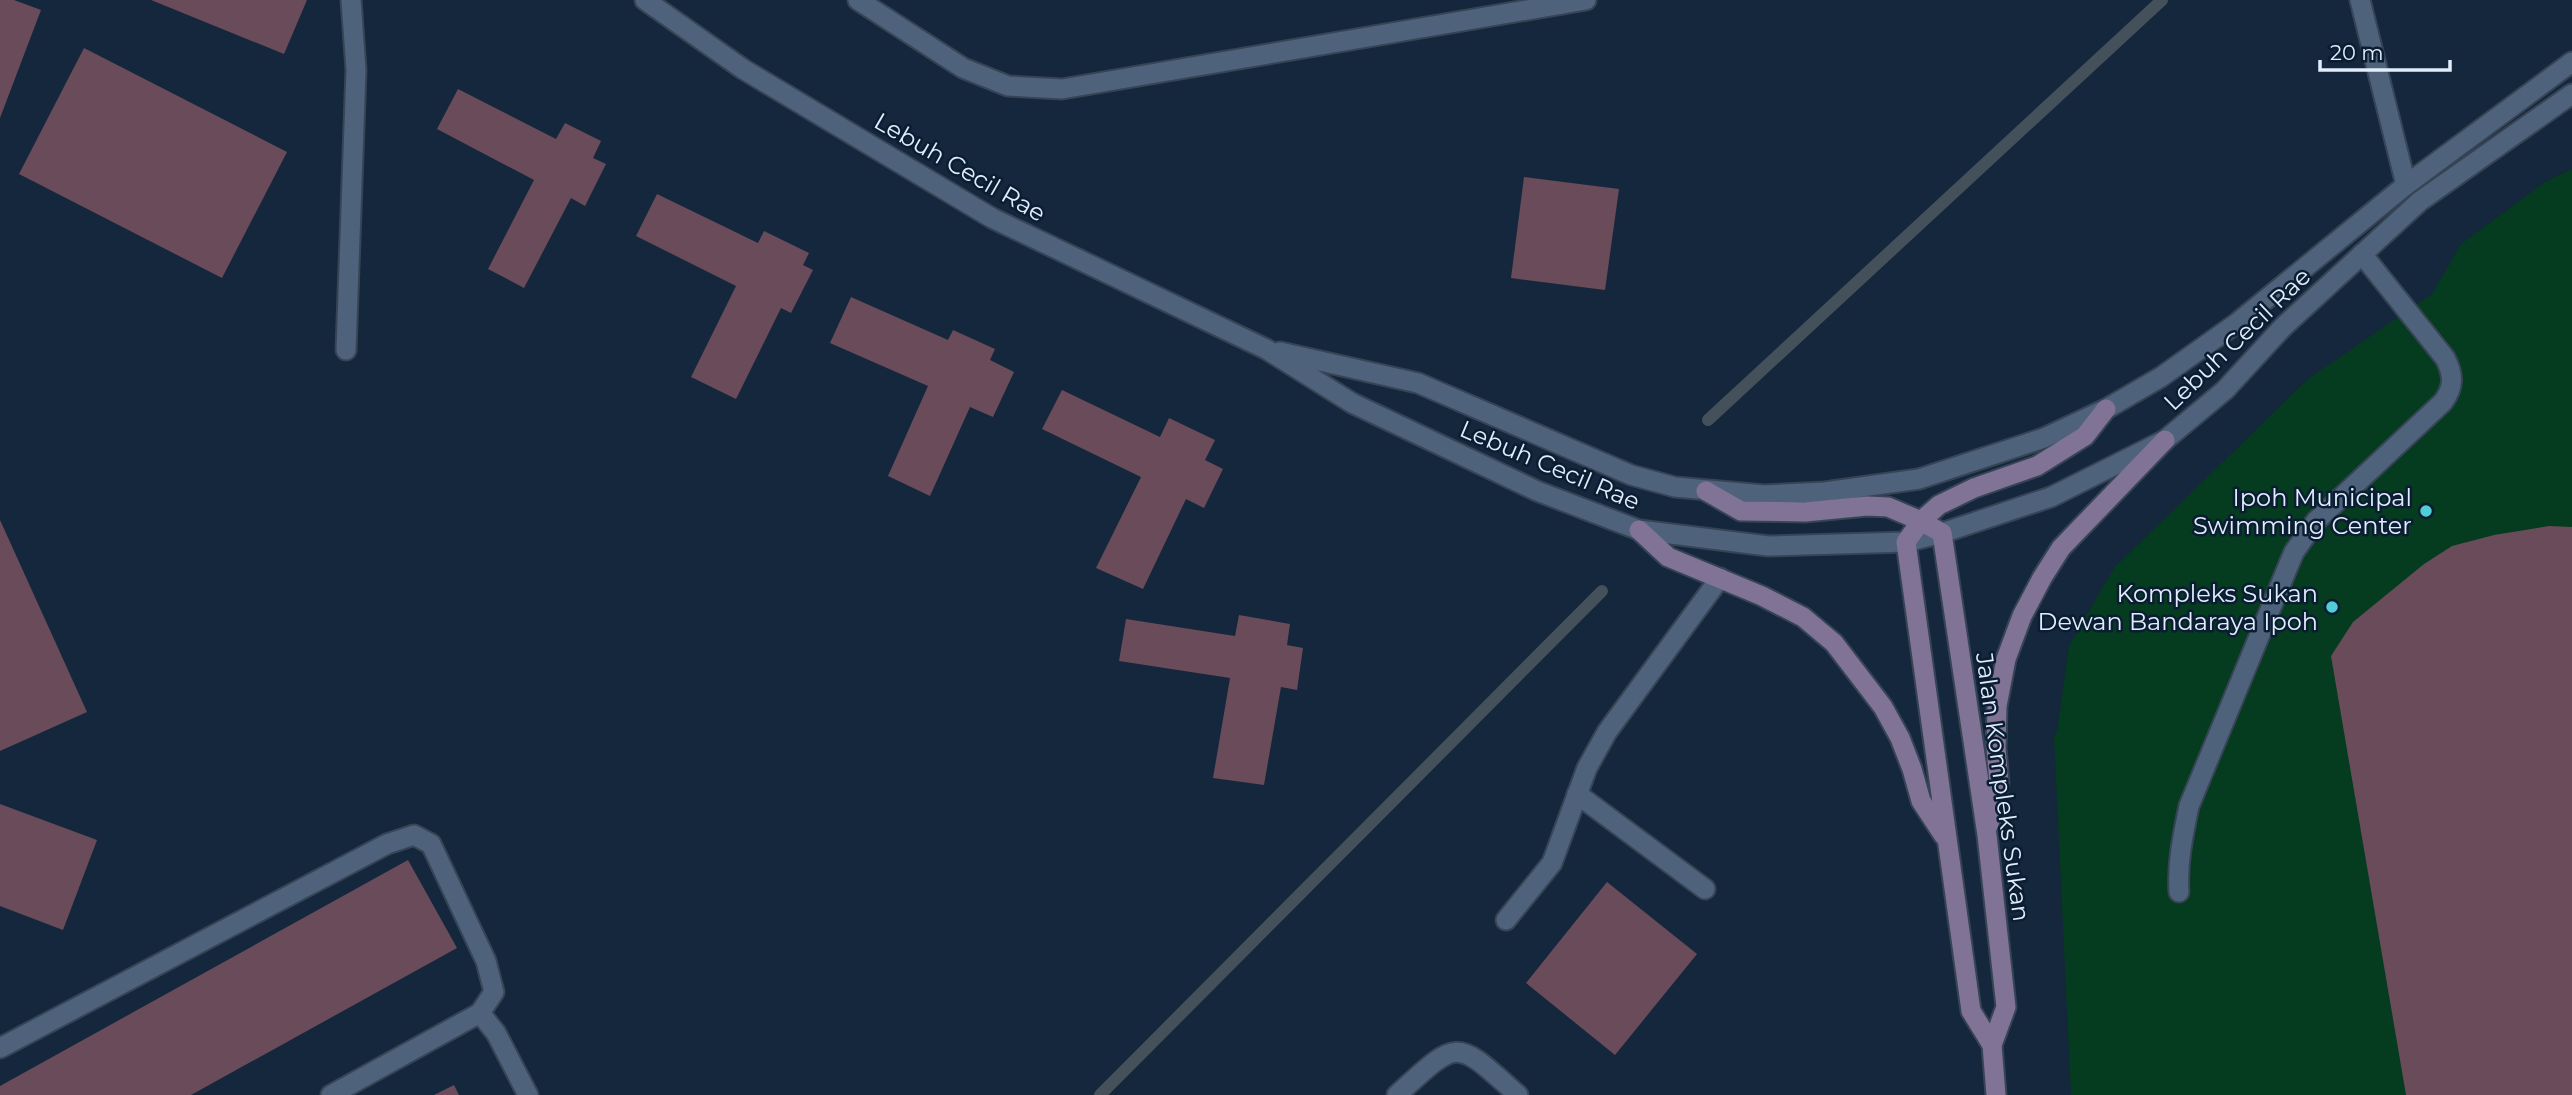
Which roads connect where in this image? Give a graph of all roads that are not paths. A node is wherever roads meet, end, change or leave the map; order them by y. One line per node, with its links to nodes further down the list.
1 (351, 0): 11 (street)
2 (645, 0): 10 (street, Lebuh Cecil Rae)
3 (858, 0): 4 (street)
4 (1586, 0)
5 (2360, 0): 8 (street)
6 (2572, 62): 8 (street, Lebuh Cecil Rae)
7 (2572, 94): 9 (street, Lebuh Cecil Rae)
8 (2406, 185): 12 (street, Lebuh Cecil Rae)
9 (2362, 254): 13 (street, Lebuh Cecil Rae); 24 (street)
10 (1265, 349): 14 (street, Lebuh Cecil Rae); 16 (street, Lebuh Cecil Rae)
11 (346, 350)
12 (2106, 409): 14 (street, Lebuh Cecil Rae); 15 (main road)
13 (2165, 440): 17 (street, Lebuh Cecil Rae); 21 (main road)
14 (1706, 491): 15 (main road)
15 (1922, 521): 17 (main road); 18 (main road)
16 (1639, 530): 18 (street, Lebuh Cecil Rae); 19 (main road)
17 (1942, 533): 18 (street, Lebuh Cecil Rae); 21 (main road, Jalan Kompleks Sukan)
18 (1906, 542): 22 (main road, Jalan Kompleks Sukan)
19 (1720, 578): 20 (street); 22 (main road)
20 (1577, 794): 23 (street); 25 (street)
21 (1987, 835): 27 (main road, Jalan Kompleks Sukan)
22 (1948, 842): 27 (main road, Jalan Kompleks Sukan)
23 (1705, 889)
24 (2179, 892)
25 (1506, 920)
26 (480, 1013): 28 (street); 29 (street); 30 (street)
27 (1992, 1045): 33 (main road, Jalan Kompleks Sukan)
28 (0, 1048)
29 (331, 1095)
30 (528, 1095)
31 (1397, 1095): 32 (street)
32 (1518, 1095)
33 (1996, 1095)

